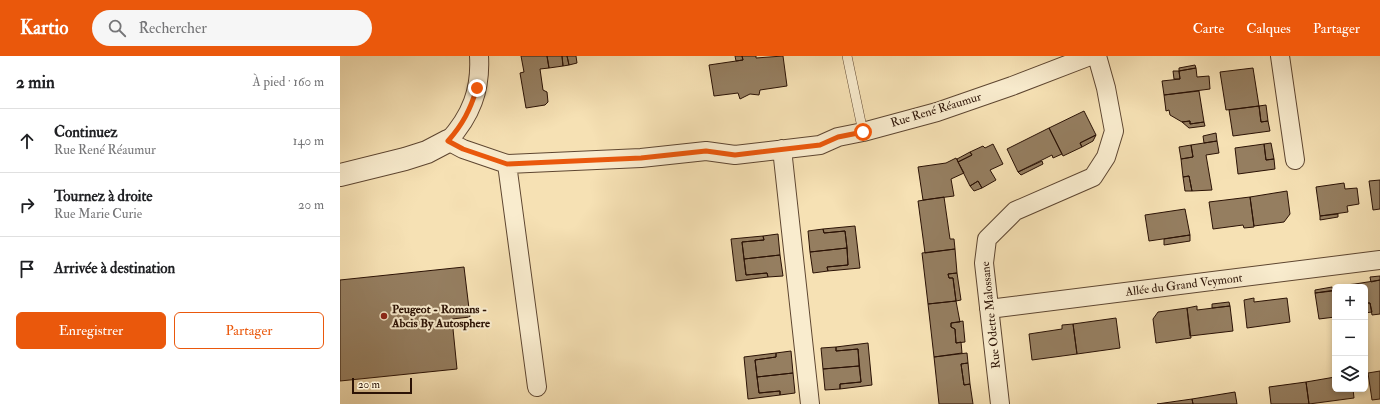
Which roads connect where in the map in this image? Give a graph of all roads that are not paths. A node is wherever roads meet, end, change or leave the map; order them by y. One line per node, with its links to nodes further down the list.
1 (478, 56): 7 (street)
2 (847, 56): 6 (lane)
3 (1090, 56): 6 (street, Rue René Réaumur)
4 (1097, 56): 13 (street, Rue Odette Malossane)
5 (1280, 56): 9 (street)
6 (863, 132): 8 (street, Rue René Réaumur)
7 (448, 141): 10 (street, Rue René Réaumur); 11 (street)
8 (782, 149): 10 (street, Rue René Réaumur); 15 (street)
9 (1295, 160)
10 (507, 164): 14 (street)
11 (340, 175)
12 (1380, 260): 13 (street, Allée du Grand Veymont)
13 (989, 309): 16 (street, Rue Odette Malossane)
14 (537, 387)
15 (810, 404)
16 (1000, 404)

